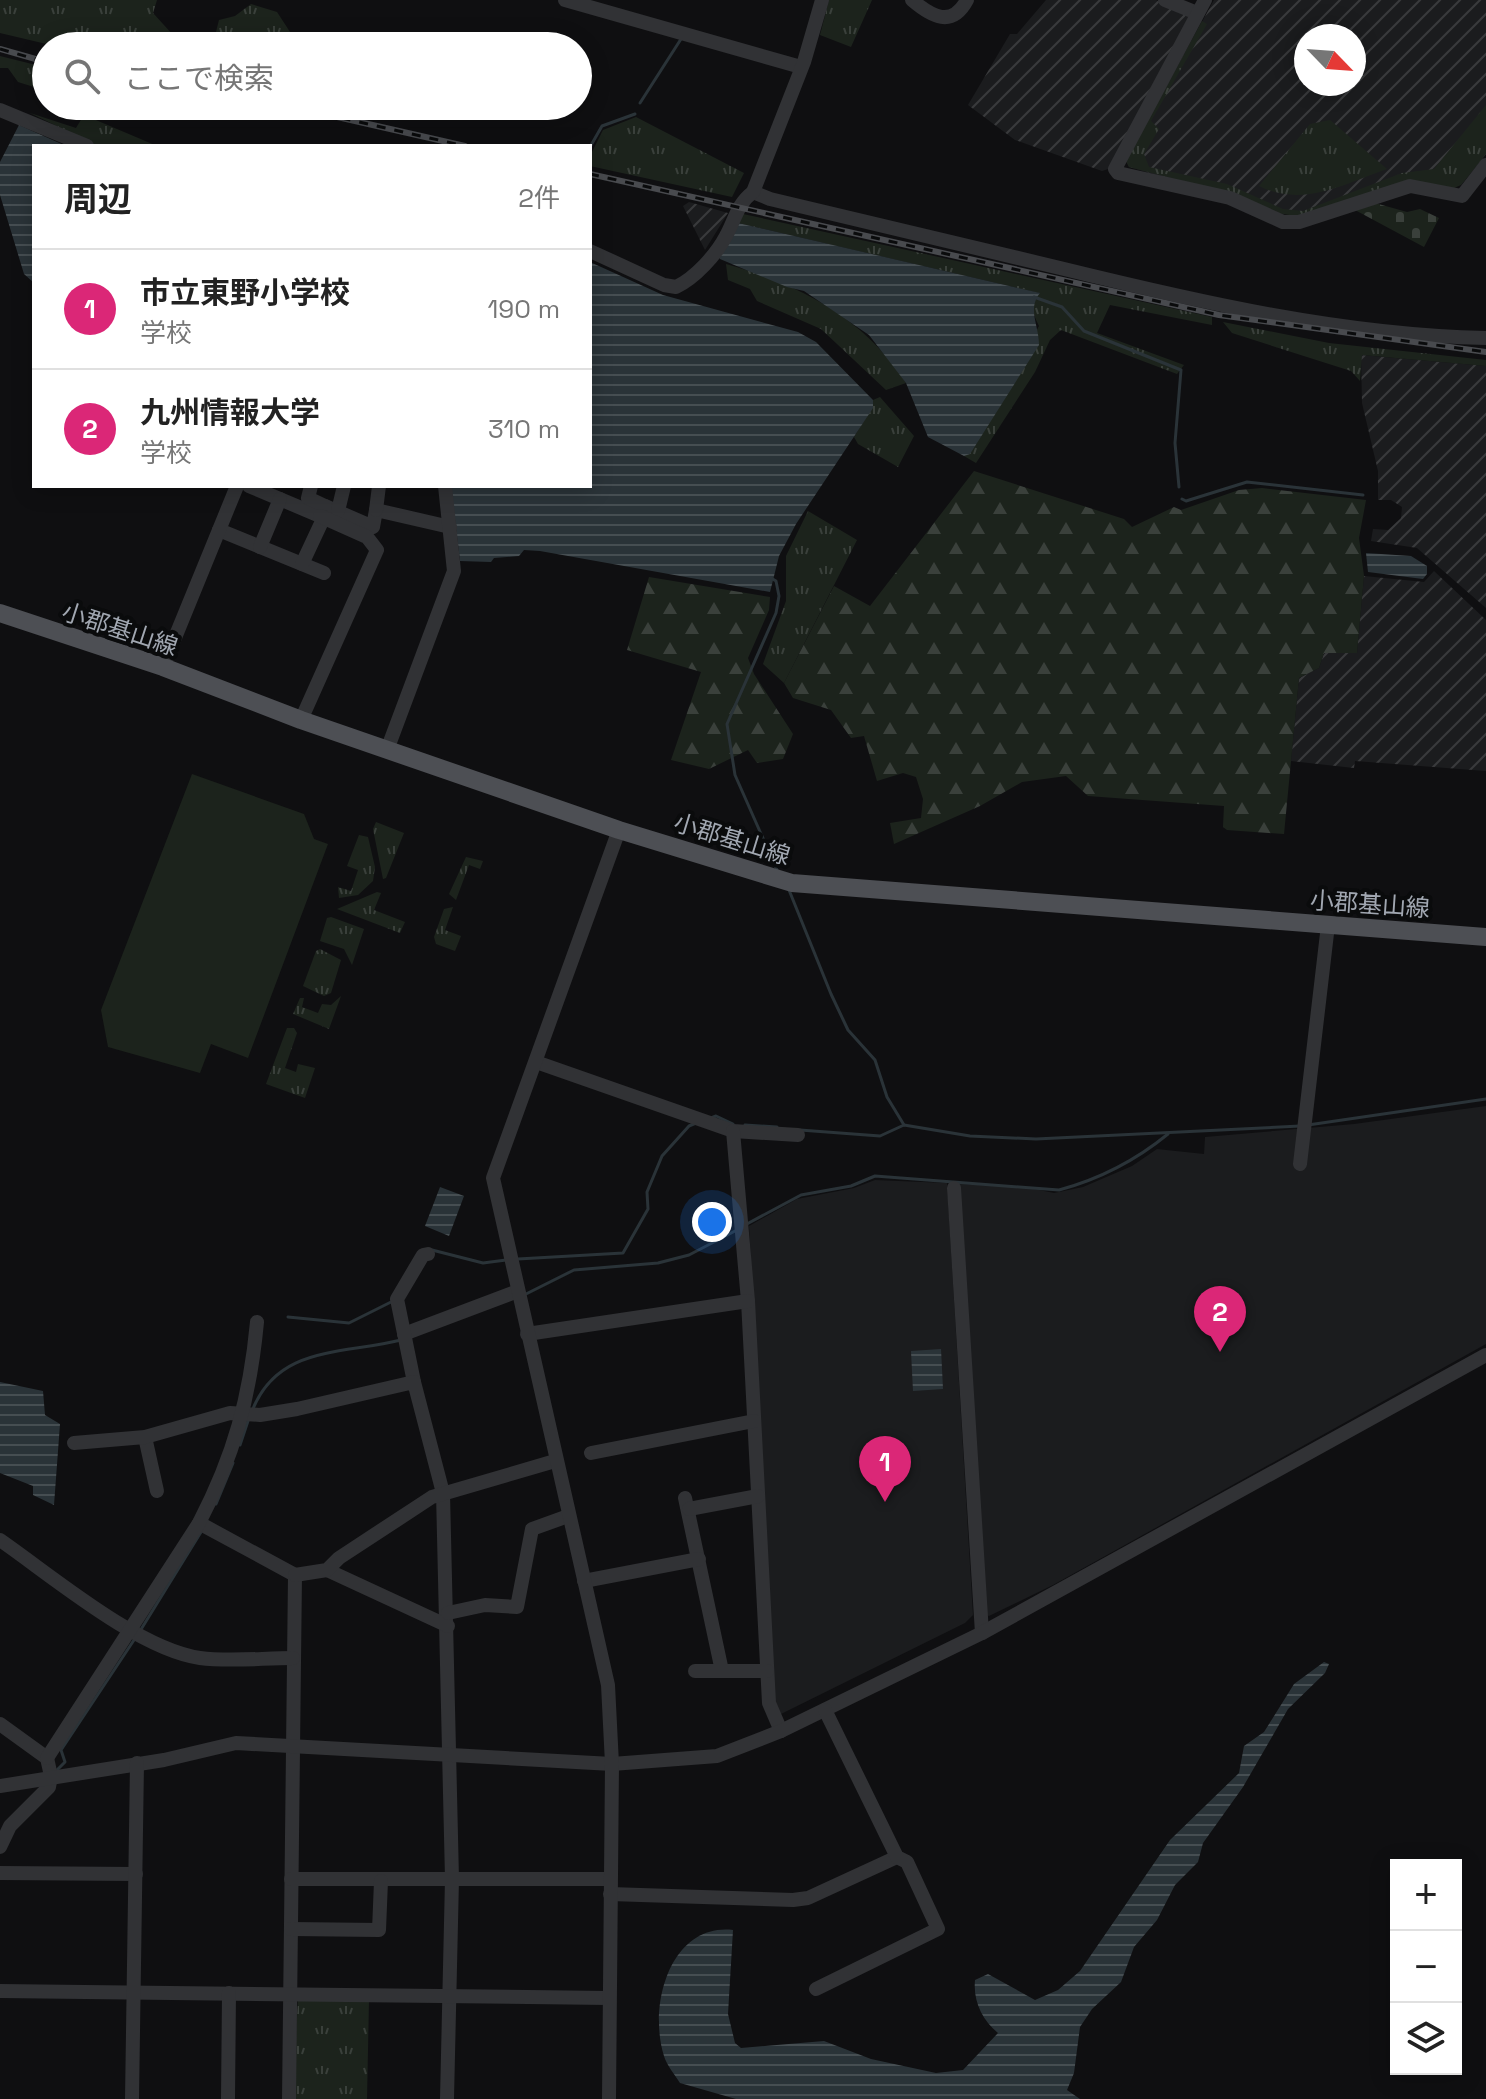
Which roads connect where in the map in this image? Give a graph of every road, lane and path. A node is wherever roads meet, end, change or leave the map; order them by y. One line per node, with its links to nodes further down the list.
1 (565, 0): 7 (street)
2 (822, 0): 7 (street)
3 (912, 0): 4 (street)
4 (967, 0)
5 (1165, 0): 6 (street)
6 (1201, 7): 10 (street)
7 (801, 67): 11 (street)
8 (0, 110): 9 (street)
9 (82, 144)
10 (1486, 165)
11 (753, 192): 12 (street); 13 (street)
12 (592, 252)
13 (1486, 338)
14 (236, 488): 24 (street)
15 (256, 488): 20 (street)
16 (310, 488): 22 (street)
17 (343, 488): 22 (street)
18 (379, 488): 21 (street)
19 (445, 488): 23 (street)
20 (279, 494): 22 (street); 25 (street)
21 (376, 510): 22 (street); 23 (street)
22 (327, 513): 26 (street); 30 (street)
23 (450, 527): 31 (street)
24 (219, 530): 25 (street); 29 (street)
25 (260, 547): 26 (street)
26 (302, 564): 27 (street)
27 (324, 573)
28 (0, 613): 29 (main road, 小郡基山線)
29 (163, 667): 30 (main road, 小郡基山線)
30 (301, 720): 31 (main road, 小郡基山線)
31 (387, 750): 32 (main road, 小郡基山線)
32 (619, 830): 33 (main road, 小郡基山線); 35 (street)
33 (1328, 925): 34 (main road, 小郡基山線); 38 (street)
34 (1486, 937)
35 (536, 1062): 36 (street); 41 (street)
36 (733, 1131): 37 (street); 42 (street)
37 (798, 1135)
38 (1300, 1164)
39 (954, 1188): 66 (street)
40 (428, 1254): 44 (street)
41 (518, 1291): 44 (street); 45 (street)
42 (748, 1301): 45 (street); 49 (street)
43 (257, 1322): 48 (street)
44 (404, 1334): 47 (street)
45 (527, 1334): 53 (street)
46 (1486, 1355): 66 (street)
47 (414, 1382): 48 (street); 55 (street)
48 (245, 1412): 50 (street); 58 (street)
49 (754, 1421): 52 (street); 56 (street)
50 (145, 1437): 51 (street); 54 (street)
51 (74, 1443)
52 (591, 1453)
53 (555, 1461): 55 (street); 57 (street)
54 (157, 1491)
55 (443, 1493): 61 (street); 64 (street)
56 (758, 1496): 60 (street); 70 (street)
57 (568, 1516): 63 (street); 64 (street)
58 (199, 1523): 62 (street); 65 (street)
59 (0, 1540): 65 (street)
60 (699, 1559): 63 (street); 69 (street)
61 (327, 1570): 62 (street); 64 (street)
62 (295, 1575): 67 (street)
63 (584, 1581): 78 (street)
64 (448, 1619): 75 (street)
65 (131, 1629): 67 (street); 76 (street)
66 (982, 1633): 71 (street)
67 (293, 1658): 74 (street)
68 (695, 1671): 69 (street)
69 (722, 1671): 70 (street)
70 (767, 1671): 73 (street)
71 (825, 1710): 73 (street); 82 (street)
72 (0, 1724): 76 (street)
73 (781, 1731): 78 (street)
74 (291, 1746): 75 (street); 77 (street); 85 (street)
75 (451, 1757): 78 (street); 86 (street)
76 (47, 1758): 79 (street)
77 (137, 1763): 79 (street); 84 (street)
78 (612, 1764): 88 (street)
79 (51, 1776): 80 (street); 81 (street)
80 (0, 1786)
81 (0, 1847)
82 (897, 1857): 88 (street); 90 (street)
83 (0, 1873): 84 (street)
84 (136, 1874): 92 (street)
85 (291, 1879): 87 (street); 89 (street)
86 (452, 1879): 87 (street); 88 (street); 95 (street)
87 (381, 1881): 89 (street)
88 (610, 1887): 96 (street)
89 (291, 1929): 94 (street)
90 (816, 1989)
91 (0, 1991): 92 (street)
92 (134, 1991): 93 (street); 97 (street)
93 (229, 1993): 94 (street); 98 (street)
94 (290, 1994): 95 (street); 99 (street)
95 (447, 1996): 96 (street); 100 (street)
96 (608, 1998): 101 (street)
97 (132, 2099)
98 (228, 2099)
99 (289, 2099)
100 (447, 2099)
101 (609, 2099)

